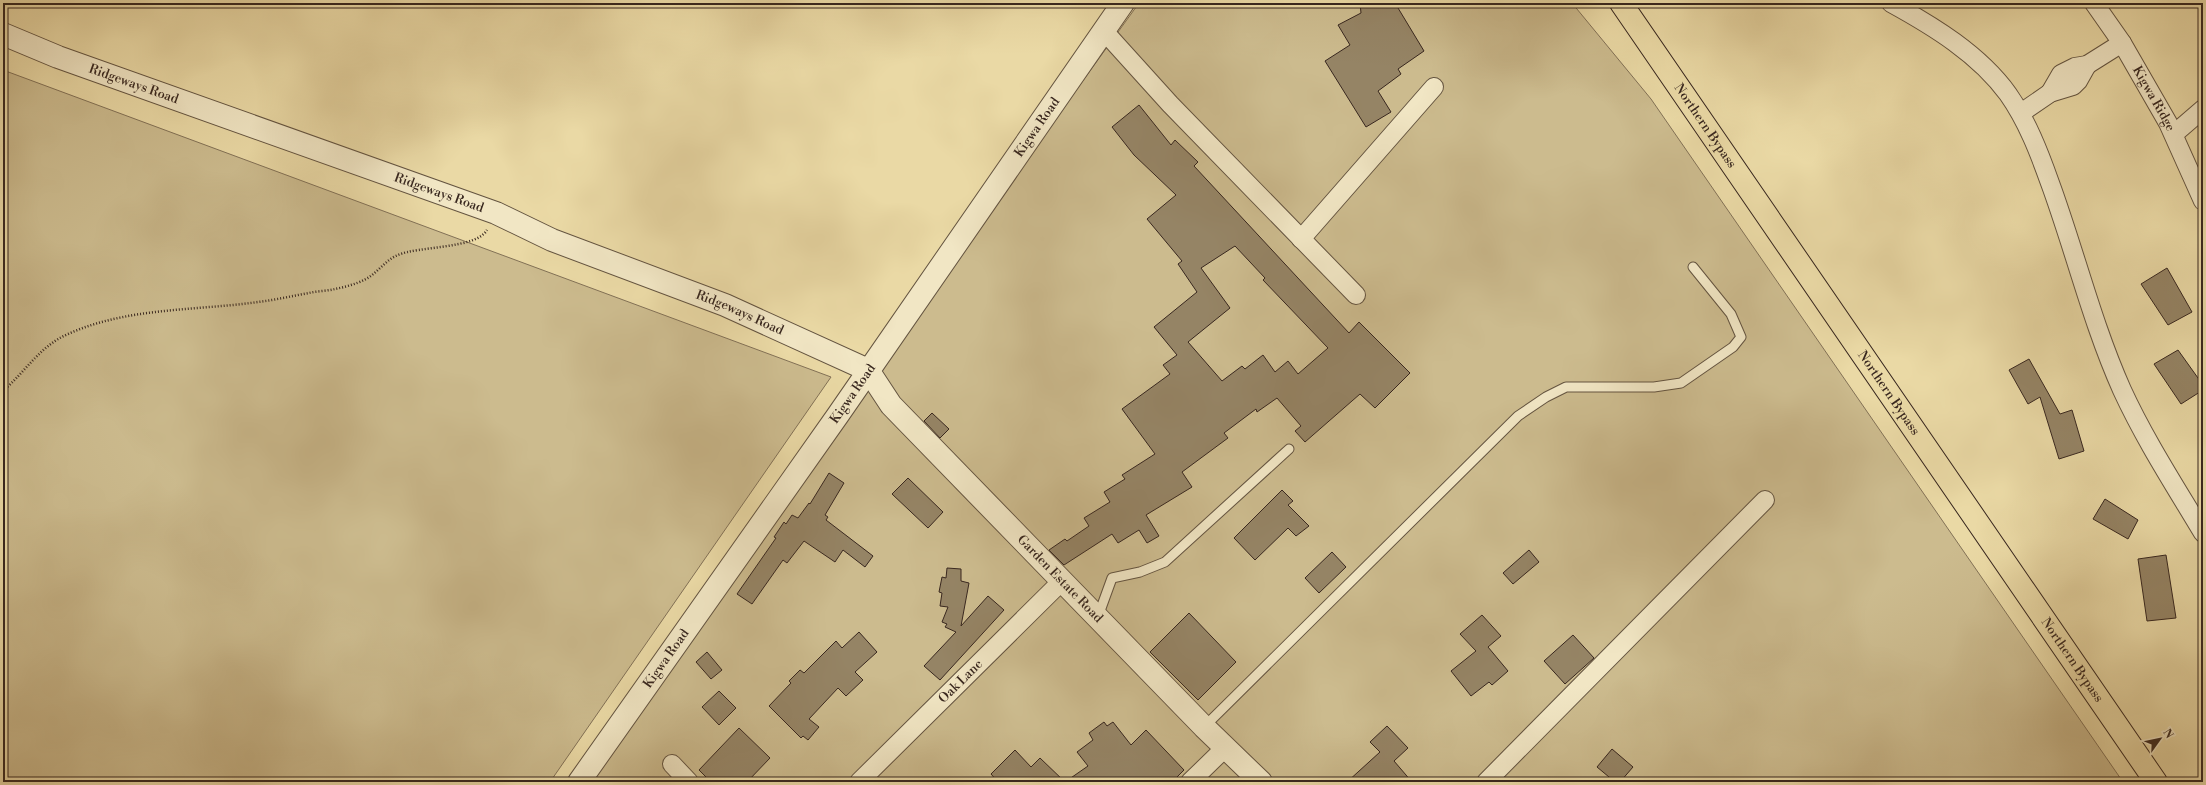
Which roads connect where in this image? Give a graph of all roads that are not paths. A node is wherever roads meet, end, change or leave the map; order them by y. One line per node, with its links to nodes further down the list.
1 (1123, 3): 5 (street, Kigwa Road)
2 (1621, 3): 30 (main road, Northern Bypass)
3 (1891, 3): 10 (street)
4 (2094, 3): 7 (street, Kigwa Ridge)
5 (1104, 31): 13 (street); 16 (street, Kigwa Road)
6 (3, 34): 16 (street, Ridgeways Road)
7 (2122, 43): 10 (street); 11 (street, Kigwa Ridge)
8 (1434, 87): 13 (street)
9 (2203, 109): 11 (street)
10 (2021, 113): 19 (street)
11 (2174, 134): 12 (street, Kigwa Ridge)
12 (2203, 201)
13 (1301, 239): 15 (street)
14 (1693, 267): 21 (lane)
15 (1356, 295)
16 (868, 370): 20 (street, Garden Estate Road); 25 (street, Kigwa Road)
17 (1289, 449): 20 (lane)
18 (1765, 500): 29 (street)
19 (2203, 533)
20 (1062, 580): 21 (street, Garden Estate Road); 24 (street, Oak Lane)
21 (1204, 727): 22 (street, Garden Estate Road)
22 (1226, 747): 27 (street); 28 (street, Garden Estate Road)
23 (672, 764): 26 (street)
24 (861, 781)
25 (579, 782)
26 (689, 782)
27 (1190, 782)
28 (1261, 782)
29 (1486, 782)
30 (2156, 782)

